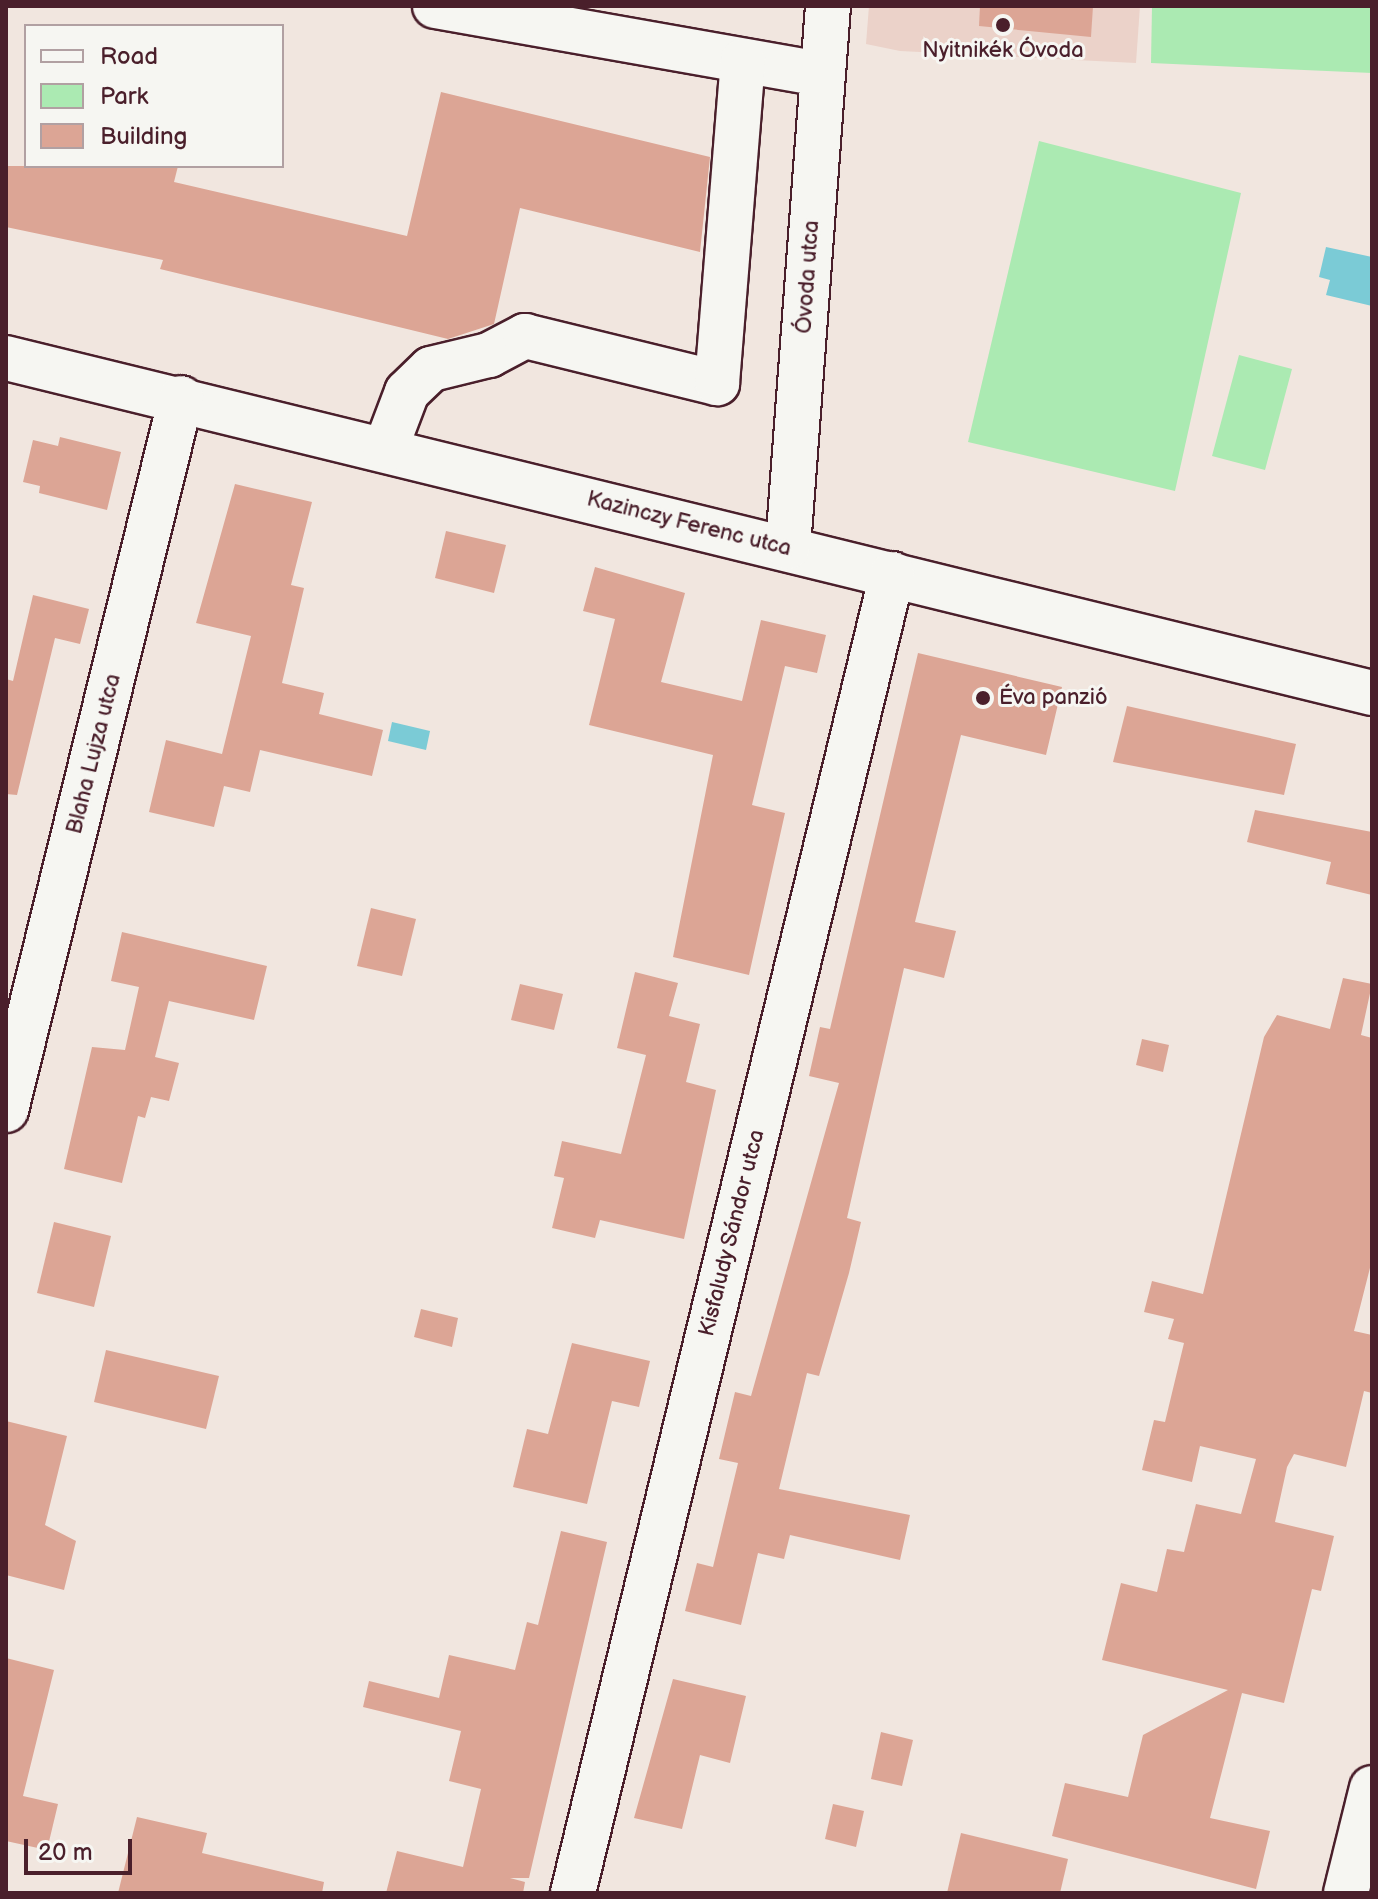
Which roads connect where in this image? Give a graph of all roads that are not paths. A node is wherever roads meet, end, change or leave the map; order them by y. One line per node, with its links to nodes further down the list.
1 (435, 6): 3 (street)
2 (828, 6): 4 (street, Óvoda utca)
3 (743, 61): 4 (street); 7 (street)
4 (822, 74): 8 (street, Óvoda utca)
5 (6, 358): 6 (street, Kazinczy Ferenc utca)
6 (181, 398): 7 (street, Kazinczy Ferenc utca); 11 (street, Blaha Lujza utca)
7 (385, 450): 8 (street, Kazinczy Ferenc utca)
8 (788, 547): 9 (street, Kazinczy Ferenc utca)
9 (892, 574): 10 (street, Kazinczy Ferenc utca); 13 (street, Kisfaludy Sándor utca)
10 (1372, 693)
11 (6, 1110)
12 (1372, 1788): 14 (street)
13 (573, 1893)
14 (1346, 1893)

